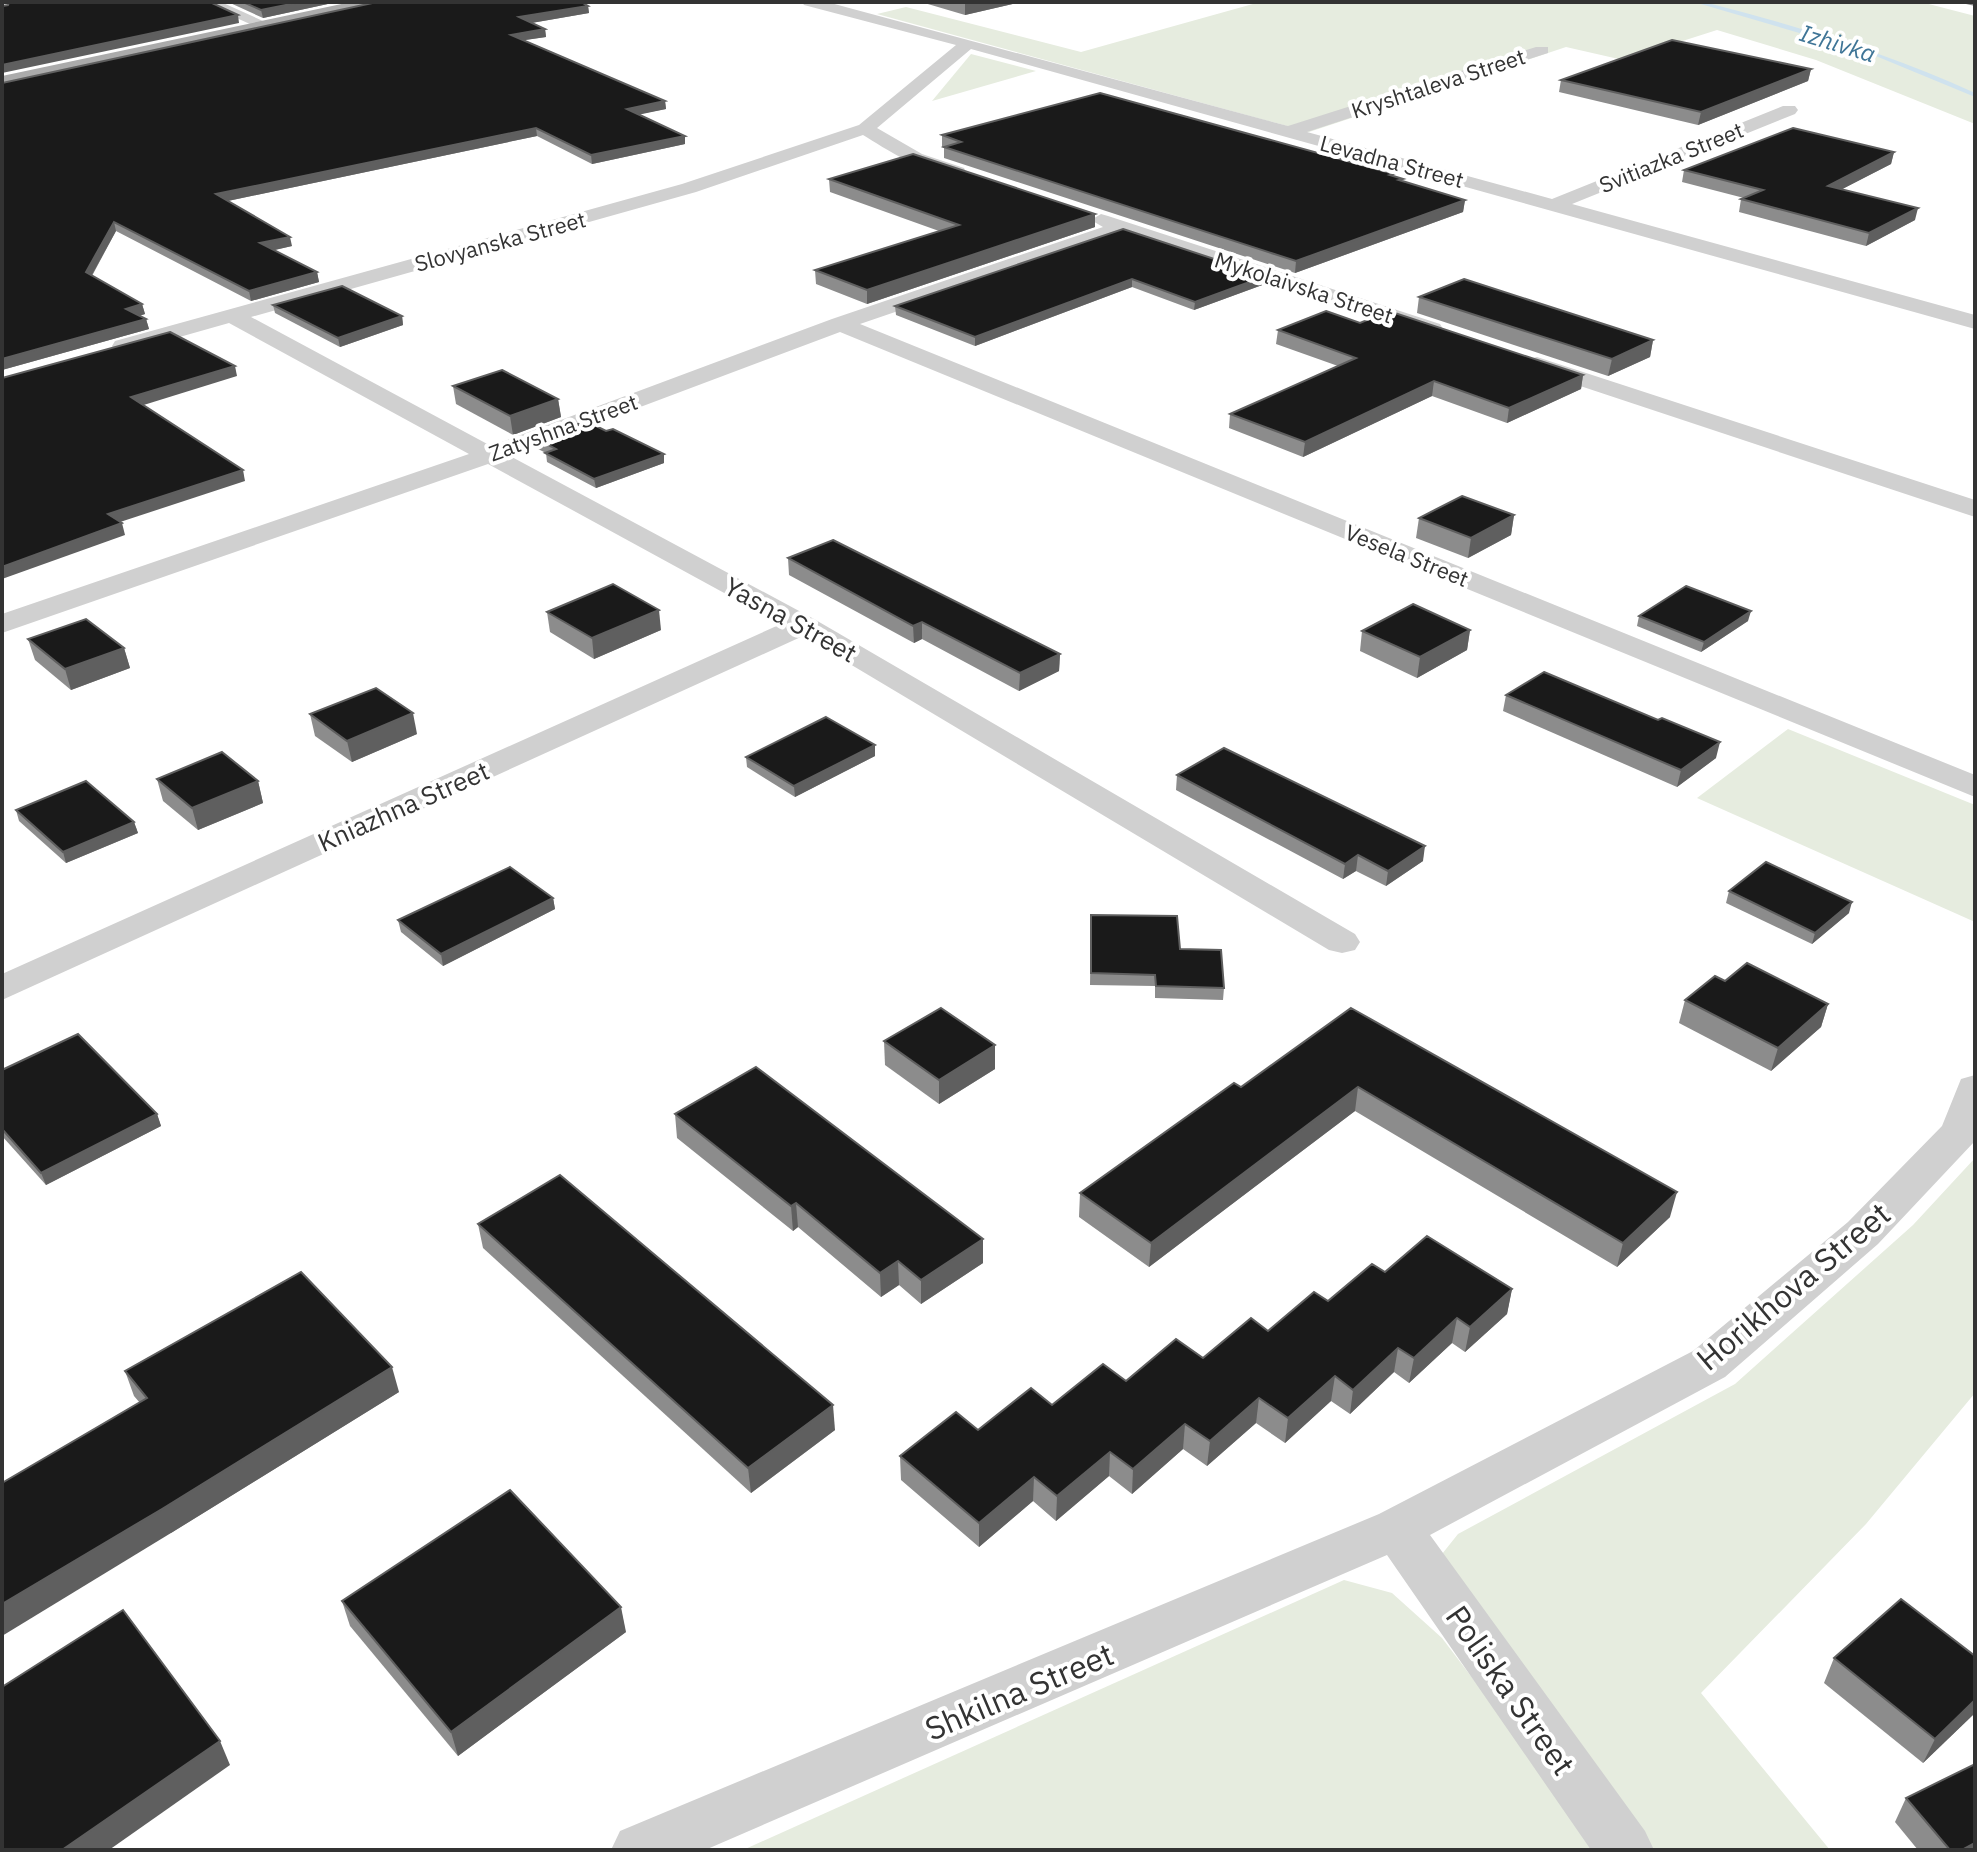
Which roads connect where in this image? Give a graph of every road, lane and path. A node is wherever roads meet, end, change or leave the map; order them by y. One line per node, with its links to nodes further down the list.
1 (208, 2): 4 (street)
2 (377, 2): 4 (main road)
3 (809, 2): 5 (street, Levadna Street)
4 (266, 26): 7 (main road)
5 (968, 43): 9 (street, Slovyanska Street); 10 (street, Levadna Street)
6 (1542, 50): 10 (street, Kryshtaleva Street)
7 (2, 82)
8 (1789, 110): 12 (street, Svitiazka Street)
9 (865, 129): 11 (street); 15 (street, Slovyanska Street)
10 (1288, 132): 12 (street, Levadna Street)
11 (974, 178)
12 (1553, 205): 16 (street, Levadna Street)
13 (1079, 212): 14 (street, Mykolaivska Street)
14 (1123, 227): 17 (street, Zatyshna Street); 18 (street, Mykolaivska Street)
15 (230, 315): 19 (street, Slovyanska Street); 21 (street, Yasna Street)
16 (1975, 322)
17 (840, 324): 21 (street, Zatyshna Street); 25 (street, Vesela Street)
18 (1452, 336)
19 (108, 350)
20 (1512, 356): 22 (street)
21 (490, 455): 23 (street, Zatyshna Street); 24 (street, Yasna Street)
22 (1975, 509)
23 (2, 624)
24 (804, 625): 26 (street, Yasna Street); 27 (street, Kniazhna Street)
25 (1975, 787)
26 (1342, 942)
27 (2, 988)
28 (1975, 1088): 29 (street, Horikhova Street)
29 (1397, 1529): 30 (street, Shkilna Street); 31 (street, Poliska Street)
30 (640, 1850)
31 (1625, 1850)

